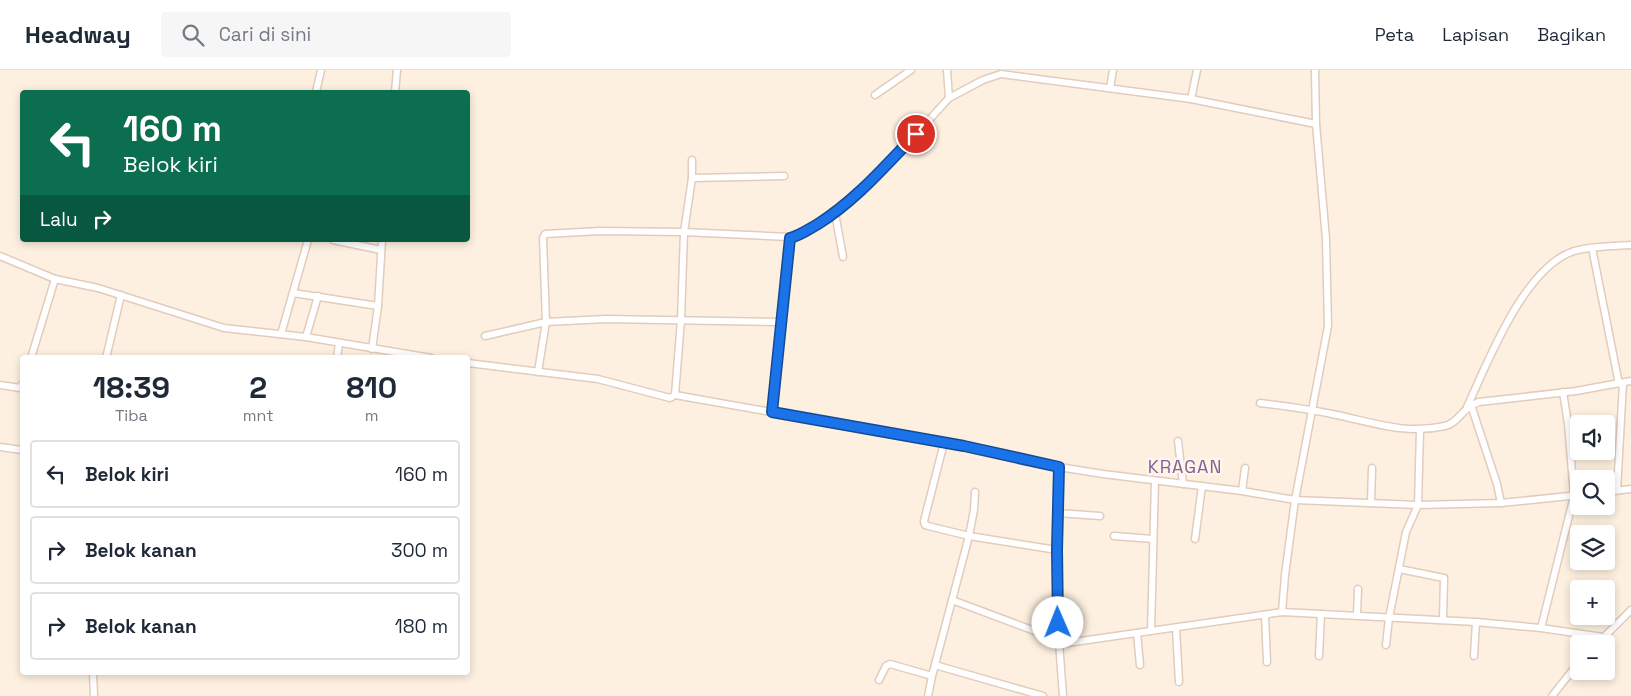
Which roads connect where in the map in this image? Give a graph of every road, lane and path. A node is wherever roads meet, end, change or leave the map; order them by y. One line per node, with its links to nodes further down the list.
1 (321, 70): 9 (street)
2 (397, 70): 10 (street)
3 (911, 70): 11 (street)
4 (947, 70): 12 (street)
5 (1113, 70): 8 (street)
6 (1198, 70): 13 (street)
7 (1315, 70): 14 (street)
8 (1110, 88): 12 (street); 13 (street)
9 (316, 90)
10 (396, 90)
11 (875, 95)
12 (948, 98): 18 (street)
13 (1191, 99): 14 (street)
14 (1316, 124): 56 (street)
15 (692, 160): 17 (street)
16 (784, 176): 17 (street)
17 (692, 178): 19 (street)
18 (835, 214): 20 (street); 28 (street)
19 (684, 232): 20 (street); 34 (street); 35 (street)
20 (790, 238): 36 (street)
21 (307, 242): 30 (street)
22 (343, 242): 26 (street)
23 (382, 242): 26 (street)
24 (1631, 245): 25 (street)
25 (1592, 248): 49 (street); 55 (street)
26 (381, 250): 33 (street)
27 (0, 256): 29 (street)
28 (843, 257)
29 (55, 279): 31 (street); 42 (street)
30 (293, 293): 32 (street); 37 (street)
31 (121, 295): 37 (street); 43 (street)
32 (318, 296): 33 (street); 39 (street)
33 (378, 306): 41 (street)
34 (681, 320): 35 (street); 36 (street); 53 (street)
35 (546, 322): 38 (street); 47 (street)
36 (782, 322): 57 (street)
37 (281, 334): 39 (street)
38 (485, 336)
39 (306, 337): 40 (street)
40 (339, 343): 41 (street); 44 (street)
41 (372, 349): 45 (street)
42 (32, 355)
43 (107, 355)
44 (337, 355)
45 (411, 355)
46 (470, 363): 47 (street)
47 (538, 372): 53 (street)
48 (1631, 382): 49 (street)
49 (1621, 384): 52 (street); 71 (street)
50 (0, 385): 51 (street)
51 (20, 388)
52 (1563, 392): 55 (street); 66 (street)
53 (675, 395): 57 (street)
54 (1260, 402): 56 (street)
55 (1469, 406): 58 (street); 77 (street)
56 (1312, 410): 58 (street); 75 (street)
57 (772, 412): 60 (street)
58 (1420, 430): 78 (street)
59 (1178, 441): 68 (street)
60 (944, 444): 63 (street); 82 (street)
61 (0, 446): 62 (street)
62 (20, 450)
63 (1059, 467): 67 (street); 79 (street)
64 (1245, 468): 72 (street)
65 (1372, 468): 76 (street)
66 (1573, 470)
67 (1155, 481): 68 (street); 84 (street)
68 (1183, 484): 69 (street)
69 (1202, 486): 72 (street); 85 (street)
70 (1631, 489): 71 (street)
71 (1617, 490)
72 (1242, 491): 75 (street)
73 (975, 492): 82 (street)
74 (1570, 496): 77 (street)
75 (1295, 500): 76 (street); 91 (street)
76 (1371, 503): 78 (street)
77 (1501, 503): 78 (street)
78 (1418, 505): 87 (street)
79 (1058, 513): 81 (street); 86 (street)
80 (1571, 515): 99 (street)
81 (1100, 516)
82 (969, 536): 86 (street); 89 (street)
83 (1114, 536): 84 (street)
84 (1153, 539): 100 (street)
85 (1195, 539)
86 (1057, 550): 104 (street)
87 (1398, 569): 95 (street); 96 (street)
88 (1358, 588): 94 (street)
89 (952, 600): 104 (street); 109 (street)
90 (1631, 610): 103 (street)
91 (1282, 612): 92 (street); 93 (street)
92 (1265, 614): 98 (street); 108 (street)
93 (1321, 614): 94 (street); 106 (street)
94 (1356, 615): 95 (street)
95 (1389, 618): 96 (street); 105 (street)
96 (1443, 620): 97 (street)
97 (1476, 622): 99 (street); 107 (street)
98 (1176, 628): 100 (street); 115 (street)
99 (1541, 628): 102 (street)
100 (1152, 631): 101 (street)
101 (1137, 633): 104 (street); 110 (street)
102 (1584, 635)
103 (1606, 635)
104 (1059, 642): 119 (street)
105 (1386, 645)
106 (1319, 656)
107 (1474, 656)
108 (1268, 662)
109 (935, 665): 113 (street); 118 (street)
110 (1140, 665)
111 (1570, 673): 120 (street)
112 (93, 675): 116 (street)
113 (932, 676): 114 (street); 117 (street)
114 (879, 680)
115 (1179, 682)
116 (94, 696)
117 (928, 696)
118 (1043, 696)
119 (1064, 696)
120 (1552, 696)

